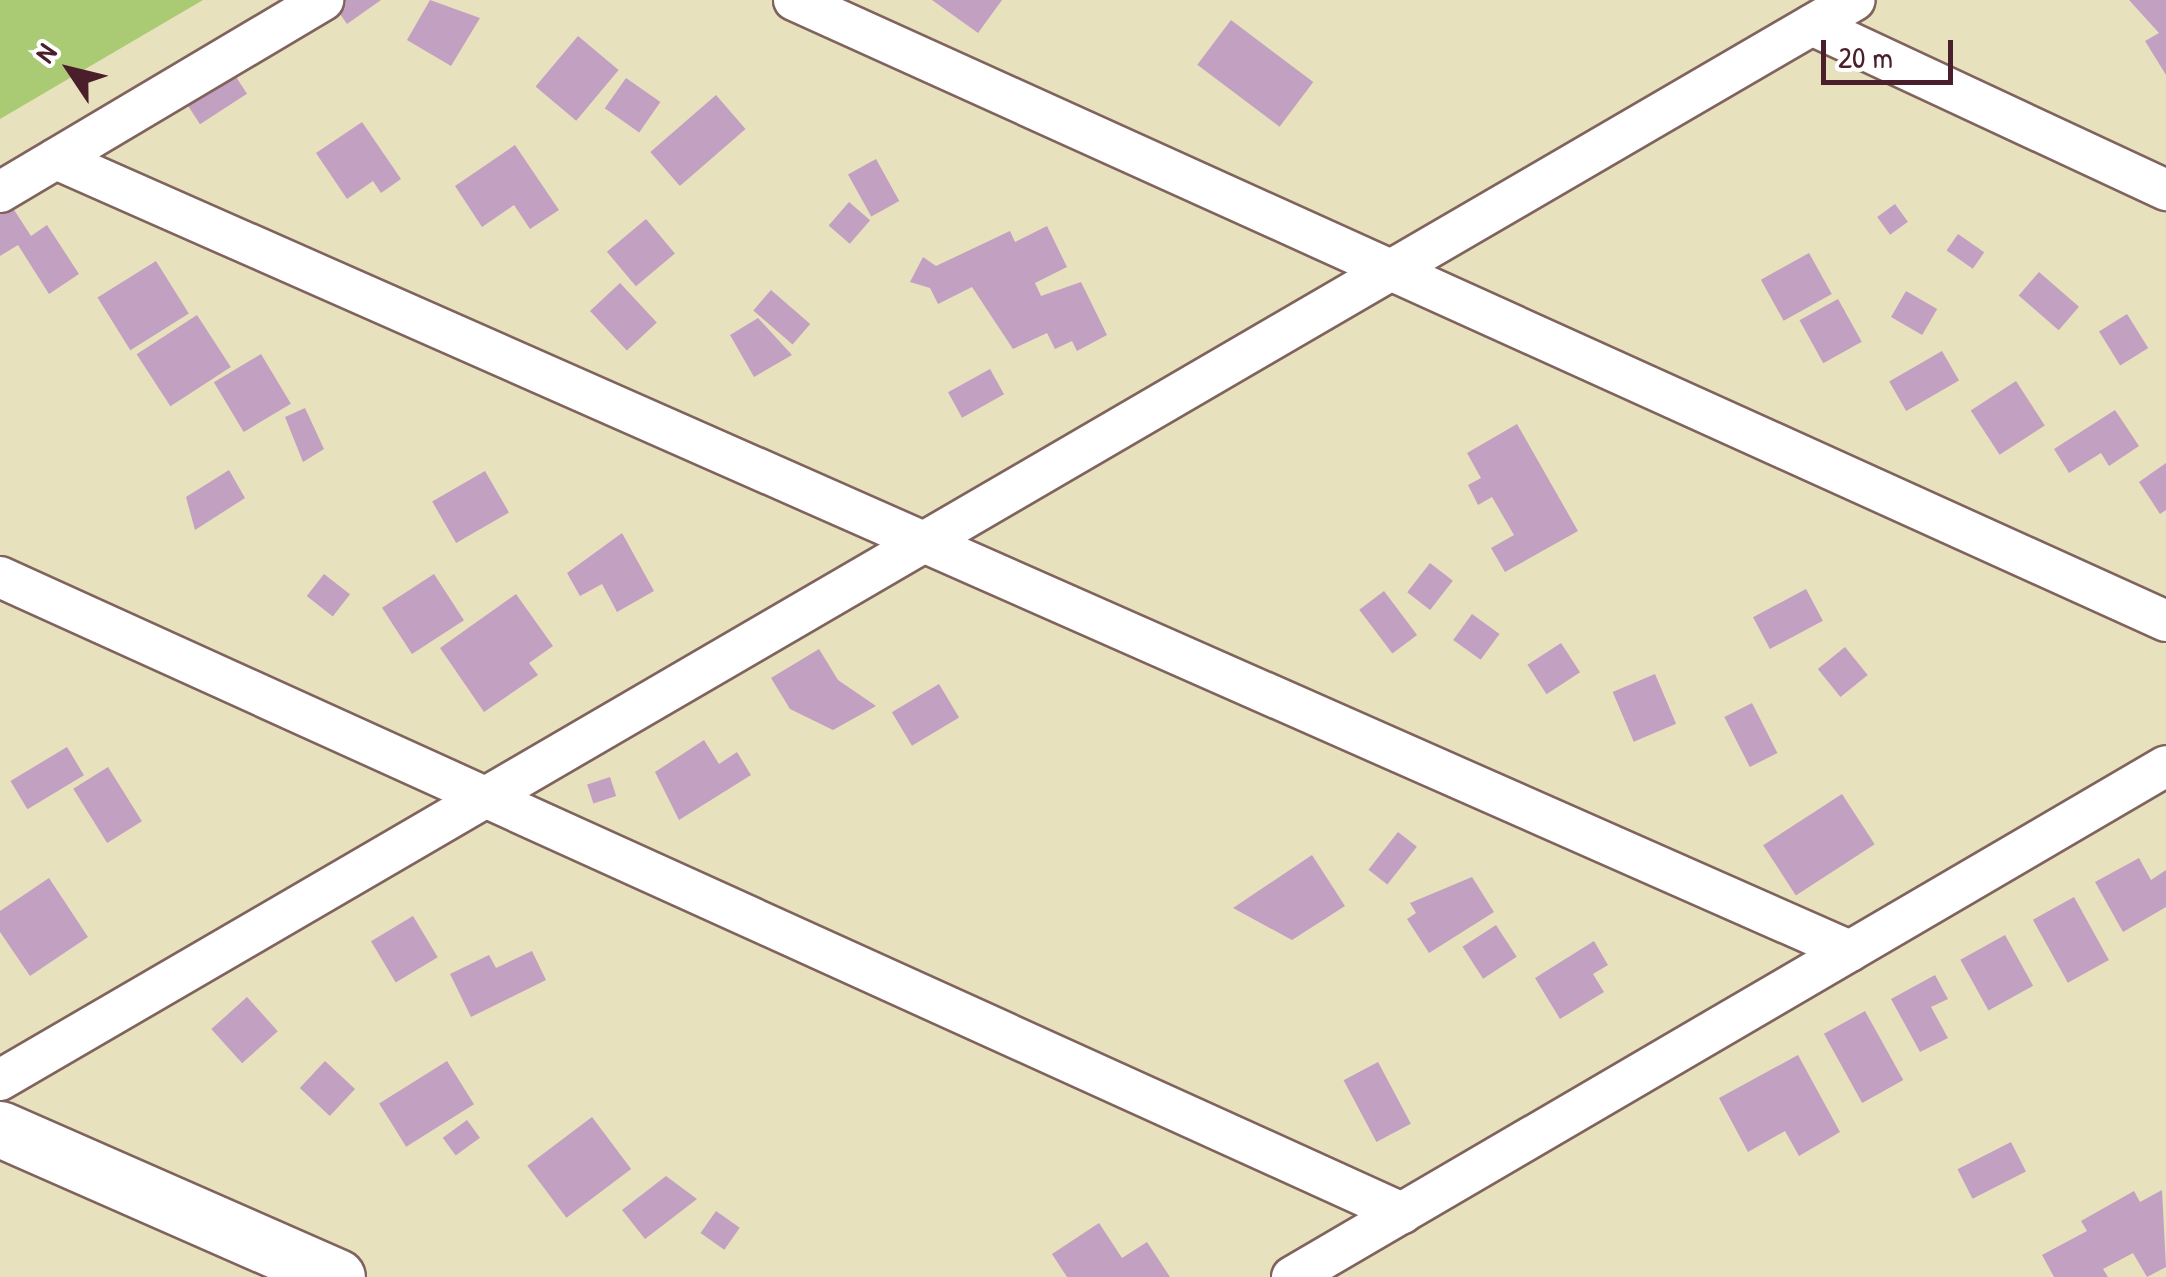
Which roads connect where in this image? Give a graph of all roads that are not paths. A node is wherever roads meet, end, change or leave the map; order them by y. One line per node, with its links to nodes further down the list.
1 (323, 0): 5 (street)
2 (794, 0): 8 (street)
3 (1856, 0): 4 (street)
4 (1812, 25): 6 (street); 8 (street)
5 (56, 159): 7 (street); 9 (street)
6 (2166, 190)
7 (0, 192)
8 (1391, 270): 9 (street); 11 (street)
9 (924, 542): 13 (street); 14 (street)
10 (0, 578): 13 (street)
11 (2166, 621)
12 (2166, 766): 14 (street)
13 (486, 797): 15 (street); 17 (street)
14 (1850, 950): 17 (street)
15 (0, 1080)
16 (0, 1129): 18 (street)
17 (1402, 1212): 19 (street)
18 (338, 1277)
19 (1292, 1277)

